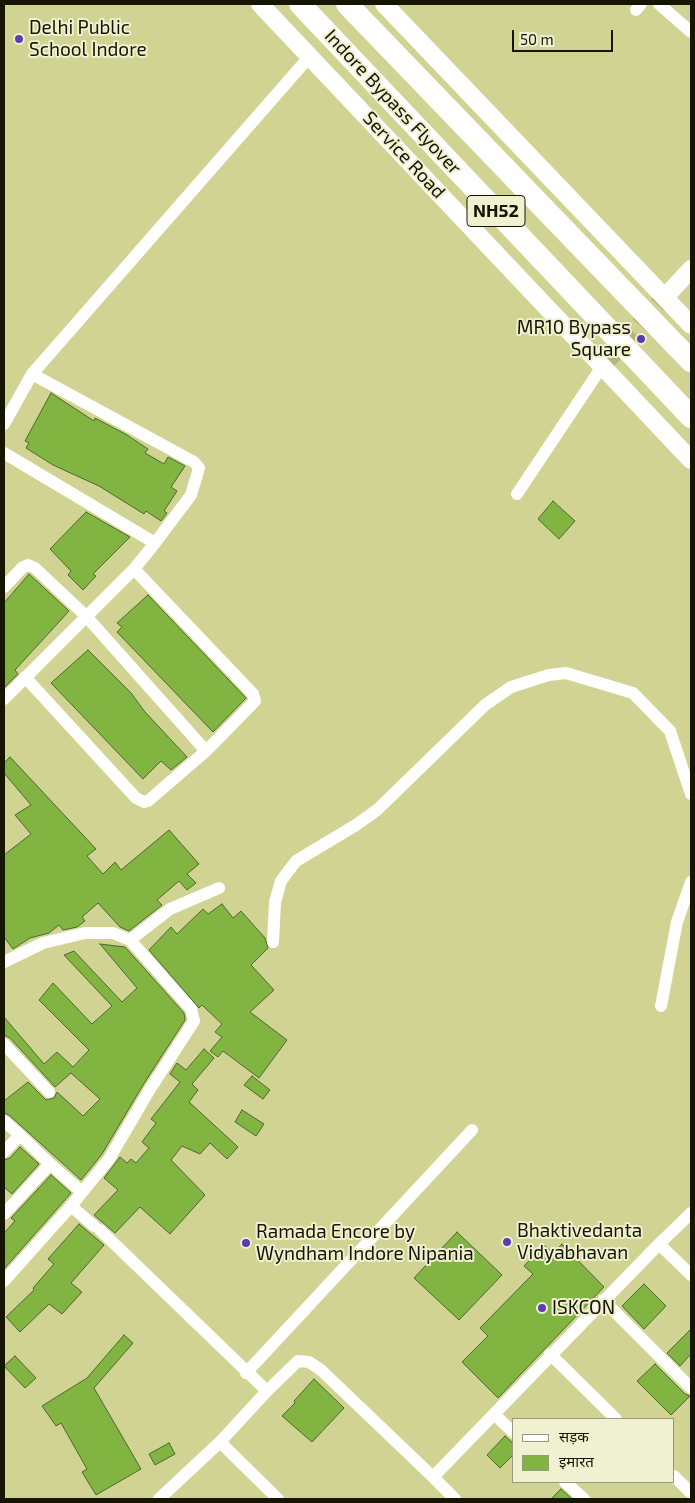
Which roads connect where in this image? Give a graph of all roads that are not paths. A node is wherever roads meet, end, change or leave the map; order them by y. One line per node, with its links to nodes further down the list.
1 (260, 4): 7 (street, Service Road)
2 (300, 4): 14 (highway, Indore Bypass Flyover / NH52)
3 (347, 4): 11 (highway, Indore Bypass Flyover / NH52)
4 (384, 4): 9 (street)
5 (659, 4): 6 (street)
6 (691, 32)
7 (310, 56): 12 (street, Service Road); 13 (street)
8 (691, 269): 9 (street)
9 (665, 297): 10 (street)
10 (691, 325)
11 (691, 361)
12 (604, 365): 17 (street, Service Road); 18 (street)
13 (32, 374): 15 (street); 19 (street)
14 (691, 417)
15 (4, 424)
16 (4, 453): 19 (street)
17 (691, 460)
18 (517, 494)
19 (155, 543): 20 (street)
20 (134, 569): 22 (street); 25 (street)
21 (4, 587): 22 (street)
22 (85, 615): 23 (street); 25 (street)
23 (25, 677): 24 (street); 25 (street)
24 (4, 699)
25 (206, 751)
26 (691, 794): 30 (street)
27 (691, 882): 32 (street)
28 (219, 888): 29 (street)
29 (130, 940): 31 (street); 40 (street)
30 (273, 942)
31 (4, 962)
32 (661, 1006)
33 (4, 1044): 34 (street)
34 (50, 1092)
35 (4, 1121): 37 (street)
36 (472, 1130): 49 (street)
37 (20, 1135): 38 (street); 39 (street)
38 (4, 1152)
39 (50, 1164): 40 (street); 43 (street)
40 (82, 1192): 41 (street)
41 (71, 1206): 46 (street); 49 (street)
42 (691, 1213): 44 (street)
43 (4, 1214)
44 (659, 1244): 45 (street); 47 (street)
45 (691, 1275)
46 (4, 1281)
47 (603, 1300): 48 (street); 50 (street)
48 (550, 1354): 52 (street); 53 (street)
49 (246, 1373): 51 (street)
50 (691, 1388)
51 (267, 1391): 55 (street); 56 (street)
52 (494, 1415): 54 (street); 56 (street)
53 (615, 1418)
54 (512, 1431)
55 (220, 1442): 60 (street); 61 (street)
56 (433, 1477): 62 (street)
57 (675, 1477): 59 (street)
58 (566, 1483): 63 (street)
59 (691, 1493)
60 (160, 1499)
61 (278, 1499)
62 (455, 1499)
63 (584, 1499)

